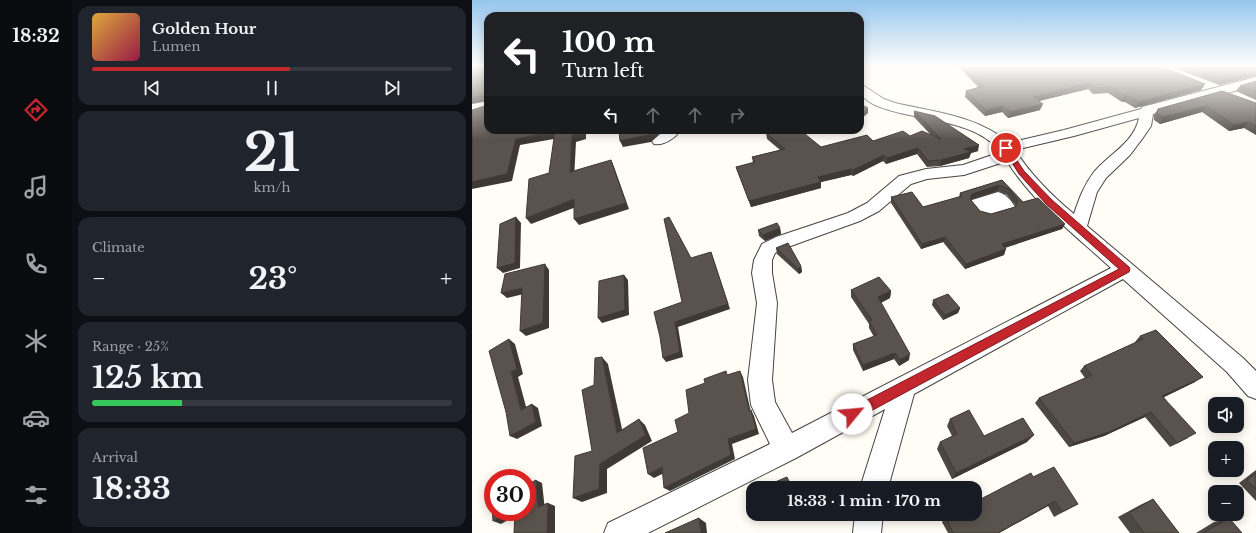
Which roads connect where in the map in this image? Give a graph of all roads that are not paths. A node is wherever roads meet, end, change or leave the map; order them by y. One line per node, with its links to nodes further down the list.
1 (1216, 91): 5 (street)
2 (1221, 91): 4 (street)
3 (864, 92): 8 (street)
4 (1241, 99)
5 (1147, 110): 8 (street); 9 (street)
6 (669, 134): 7 (street)
7 (659, 141)
8 (1008, 151): 9 (street); 13 (street)
9 (1078, 228): 10 (street)
10 (1125, 269): 11 (street); 12 (street)
11 (904, 387): 13 (street); 14 (street)
12 (1256, 388)
13 (788, 449): 16 (street)
14 (876, 481)
15 (869, 521): 17 (street)
16 (618, 533)
17 (868, 533)

